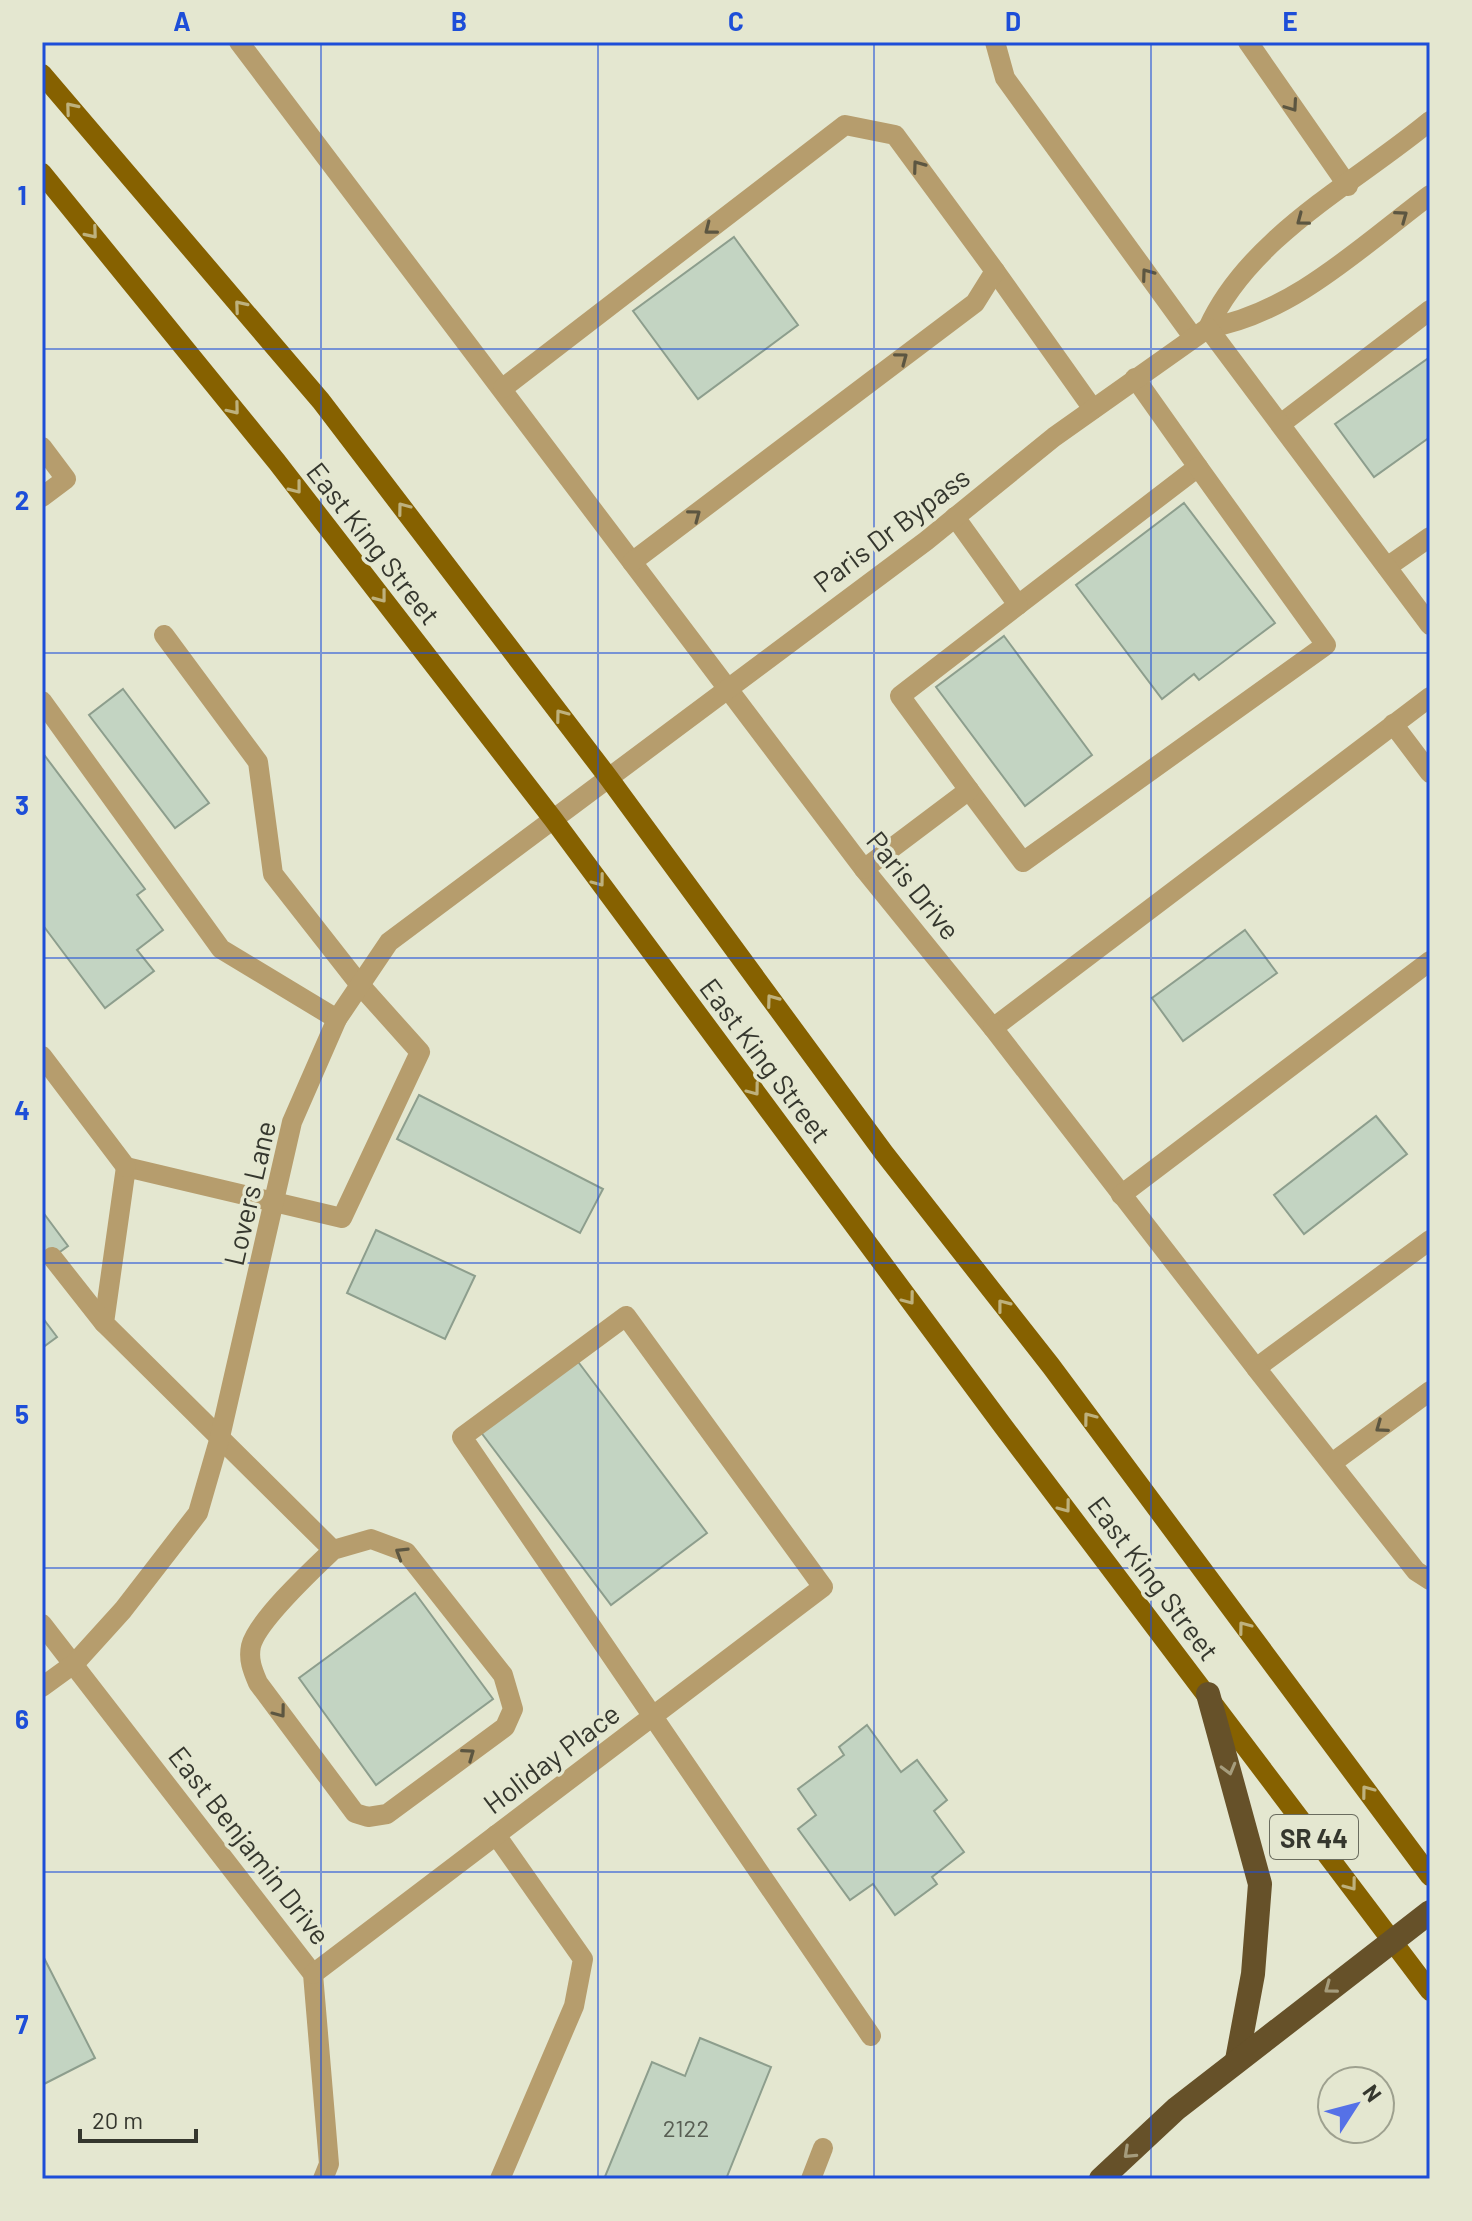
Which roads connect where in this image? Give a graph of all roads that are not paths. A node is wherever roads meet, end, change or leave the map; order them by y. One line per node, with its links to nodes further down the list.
1 (239, 42): 13 (street, Paris Drive)
2 (995, 42): 11 (street, one-way to 2)
3 (1248, 42): 7 (street, one-way to 7)
4 (42, 74): 31 (main road, East King Street, one-way to 4)
5 (1430, 121): 7 (street, Paris Dr Bypass)
6 (42, 173): 33 (main road, East King Street, one-way to 33)
7 (1348, 186): 11 (street, Paris Dr Bypass, one-way to 11)
8 (1430, 195): 11 (street, Paris Dr Bypass, one-way to 8)
9 (995, 271): 13 (street, one-way to 13); 14 (street); 21 (street, one-way to 9)
10 (1430, 310): 15 (street)
11 (1200, 332): 12 (street, Paris Dr Bypass); 15 (street)
12 (1135, 378): 14 (street, Paris Dr Bypass); 17 (street)
13 (503, 388): 21 (street, Paris Drive)
14 (1093, 409): 19 (street, Paris Dr Bypass)
15 (1282, 423): 22 (street)
16 (42, 447): 18 (street)
17 (1198, 467): 23 (street); 32 (street)
18 (42, 497)
19 (955, 517): 23 (street); 26 (street, Paris Dr Bypass)
20 (1430, 537): 22 (street)
21 (632, 562): 26 (street, Paris Drive)
22 (1387, 567): 24 (street)
23 (1018, 605): 32 (street)
24 (1430, 625)
25 (164, 635): 36 (street)
26 (726, 687): 31 (street, Paris Dr Bypass); 34 (street, Paris Drive)
27 (1430, 697): 29 (street)
28 (42, 701): 37 (street)
29 (1393, 724): 30 (street); 38 (street)
30 (1430, 773)
31 (608, 777): 33 (street, Lovers Lane); 58 (main road, East King Street / SR 44, one-way to 31)
32 (969, 790): 34 (street)
33 (553, 819): 36 (street, Lovers Lane); 55 (main road, East King Street, one-way to 55)
34 (864, 869): 38 (street, Paris Drive)
35 (1430, 961): 41 (street)
36 (360, 985): 37 (street, Lovers Lane); 42 (street)
37 (337, 1019): 42 (street, Lovers Lane)
38 (993, 1028): 41 (street, Paris Drive)
39 (42, 1056): 40 (street)
40 (126, 1167): 42 (street); 45 (street)
41 (1121, 1195): 46 (street, Paris Drive)
42 (274, 1204): 48 (street, Lovers Lane)
43 (1430, 1240): 46 (street)
44 (52, 1257): 45 (street)
45 (104, 1323): 48 (street)
46 (1256, 1368): 49 (street, Paris Drive)
47 (1430, 1391): 49 (street, one-way to 49)
48 (220, 1437): 50 (street); 53 (street, Lovers Lane)
49 (1332, 1463): 51 (street, Paris Drive)
50 (333, 1550): 50 (street, one-way to 50)
51 (1430, 1580)
52 (42, 1624): 53 (street, East Benjamin Drive)
53 (75, 1663): 54 (street, Lovers Lane); 61 (street, East Benjamin Drive)
54 (42, 1687)
55 (1208, 1694): 60 (main road, East King Street / SR 44, one-way to 60); 64 (highway, one-way to 64)
56 (655, 1715): 56 (street, Holiday Place); 57 (street, Holiday Place); 63 (street)
57 (496, 1835): 61 (street, Holiday Place); 67 (street)
58 (1430, 1876)
59 (1430, 1912): 60 (highway)
60 (1392, 1941): 62 (main road, East King Street / SR 44); 64 (highway, one-way to 64)
61 (313, 1974): 66 (street, East Benjamin Drive)
62 (1430, 1991)
63 (871, 2036)
64 (1237, 2060): 69 (highway, one-way to 69)
65 (823, 2148): 68 (street)
66 (323, 2179)
67 (500, 2179)
68 (811, 2179)
69 (1101, 2179)

